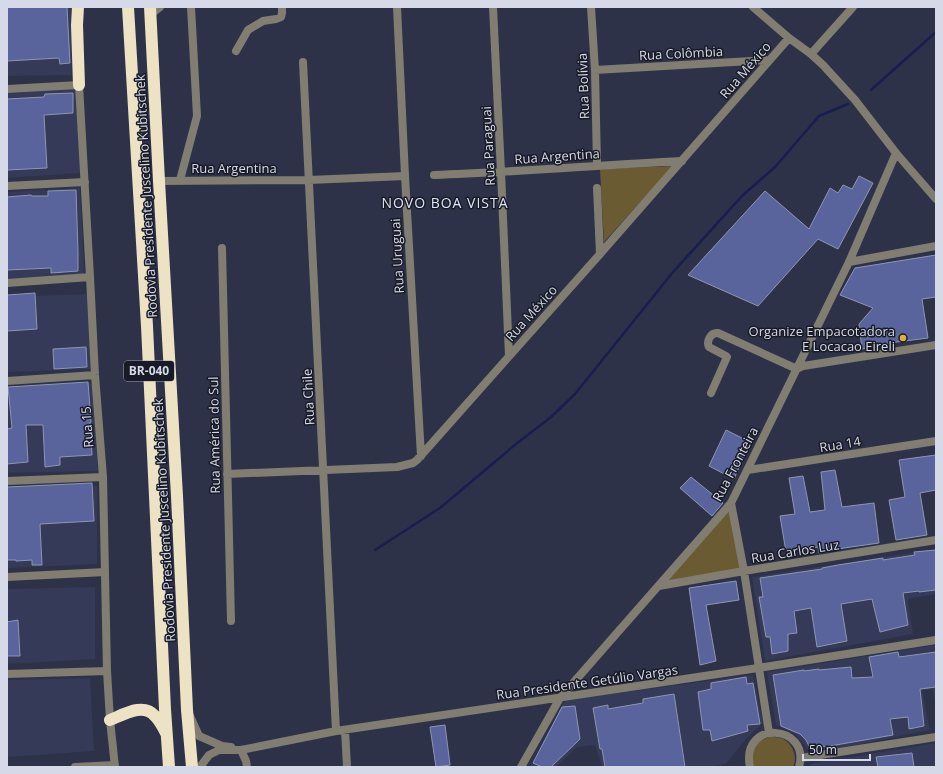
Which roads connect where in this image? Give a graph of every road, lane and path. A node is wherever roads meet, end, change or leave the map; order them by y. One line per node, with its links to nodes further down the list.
1 (78, 7): 17 (highway)
2 (128, 7): 68 (highway, Rodovia Presidente Juscelino Kubitschek / BR-040)
3 (191, 7): 26 (street)
4 (282, 7): 12 (street)
5 (397, 7): 24 (street, Rua Uruguai)
6 (493, 7): 22 (street, Rua Paraguai)
7 (591, 7): 16 (street, Rua Bolívia)
8 (753, 7): 11 (street)
9 (853, 7): 13 (street)
10 (153, 9): 25 (highway, Rodovia Presidente Juscelino Kubitschek / BR-040)
11 (789, 38): 13 (street); 14 (street, Rua México)
12 (236, 51)
13 (811, 54): 19 (street)
14 (769, 60): 16 (street, Rua Colômbia); 20 (street, Rua México)
15 (303, 62): 27 (street, Rua Chile)
16 (595, 70): 21 (street, Rua Bolívia)
17 (79, 85): 18 (street); 28 (street, Rua 15)
18 (7, 89)
19 (896, 153): 31 (street); 35 (street, Rua Fronteira)
20 (682, 161): 21 (street, Rua Argentina); 34 (street, Rua México)
21 (597, 165): 22 (street, Rua Argentina)
22 (501, 172): 23 (street, Rua Argentina); 39 (street, Rua Paraguai)
23 (434, 175)
24 (405, 176): 27 (street, Rua Argentina); 45 (street, Rua Uruguai)
25 (158, 180): 26 (street, Rua Argentina); 63 (highway, Rodovia Presidente Juscelino Kubitschek / BR-040)
26 (180, 180): 27 (street, Rua Argentina)
27 (309, 180): 46 (street, Rua Chile)
28 (85, 182): 29 (street); 36 (street, Rua 15)
29 (7, 186)
30 (597, 188): 34 (street)
31 (936, 199)
32 (936, 246): 35 (street)
33 (222, 248): 48 (street, Rua América do Sul)
34 (600, 254): 39 (street, Rua México)
35 (849, 262): 40 (street, Rua Fronteira)
36 (90, 277): 37 (street); 41 (street, Rua 15)
37 (7, 283)
38 (936, 345): 40 (street)
39 (509, 356): 45 (street, Rua México)
40 (797, 368): 43 (street); 47 (street, Rua Fronteira)
41 (96, 375): 42 (street); 49 (street, Rua 15)
42 (7, 381)
43 (711, 393)
44 (936, 442): 47 (street, Rua 14)
45 (421, 456): 46 (street, Rua México)
46 (323, 470): 48 (street, Rua México); 66 (street, Rua Chile)
47 (748, 470): 51 (street, Rua Fronteira)
48 (227, 474): 57 (street, Rua América do Sul)
49 (103, 477): 50 (street); 54 (street, Rua 15)
50 (7, 481)
51 (731, 503): 53 (street); 56 (street, Rua Fronteira)
52 (936, 540): 53 (street, Rua Carlos Luz)
53 (744, 571): 56 (street, Rua Carlos Luz); 59 (street)
54 (105, 572): 55 (street); 60 (street, Rua 15)
55 (7, 577)
56 (659, 586): 62 (street, Rua Fronteira)
57 (231, 621)
58 (936, 640): 59 (street, Rua Presidente Getúlio Vargas)
59 (758, 668): 62 (street, Rua Presidente Getúlio Vargas); 67 (street)
60 (107, 671): 61 (street); 64 (street, Rua 15)
61 (7, 674)
62 (560, 698): 65 (street, Rua Presidente Getúlio Vargas); 79 (street, Rua Fronteira)
63 (187, 710): 70 (street, Rua Presidente Getúlio Vargas); 75 (highway, Rodovia Presidente Juscelino Kubitschek / BR-040)
64 (110, 720): 68 (highway); 72 (street, Rua 15)
65 (345, 730): 66 (street, Rua Presidente Getúlio Vargas); 78 (street)
66 (336, 731): 70 (street, Rua Presidente Getúlio Vargas)
67 (769, 733): 71 (street); 80 (street)
68 (167, 736): 74 (highway, Rodovia Presidente Juscelino Kubitschek / BR-040)
69 (936, 737): 71 (street)
70 (242, 750): 76 (street, Rua Presidente Getúlio Vargas); 77 (street)
71 (801, 758): 81 (street)
72 (115, 766): 73 (street)
73 (75, 767)
74 (169, 767)
75 (192, 767)
76 (200, 767)
77 (247, 767)
78 (347, 767)
79 (521, 767)
80 (749, 767)
81 (799, 767)

